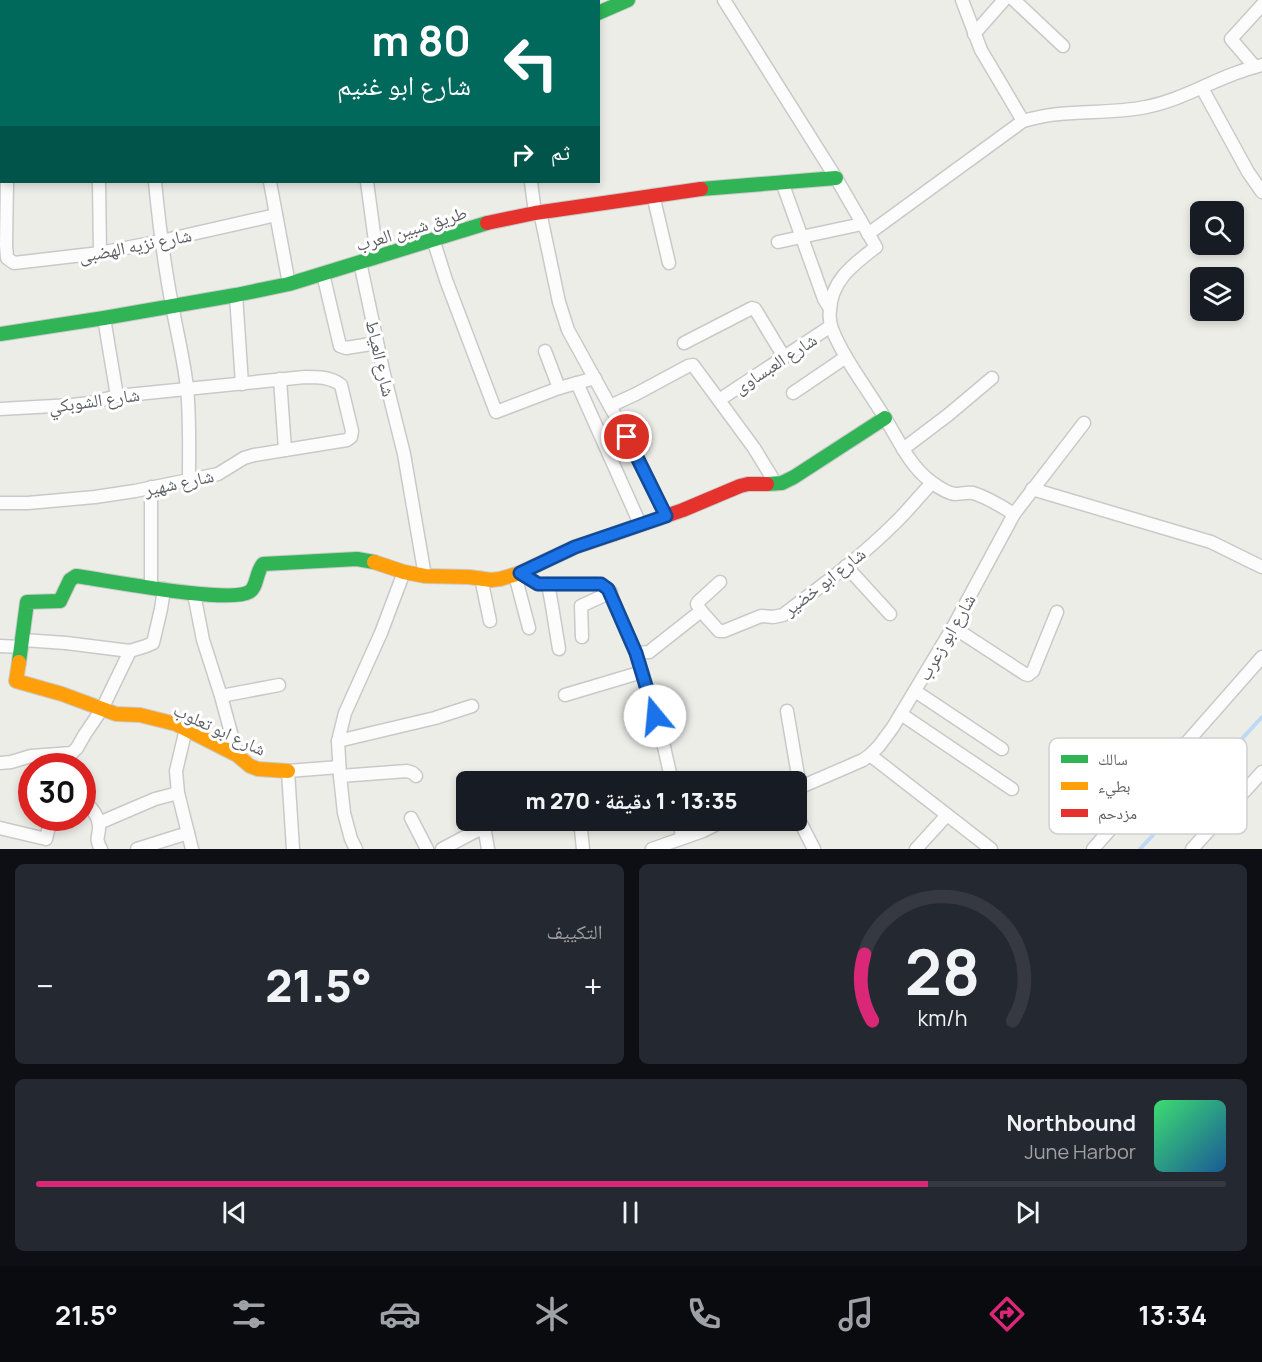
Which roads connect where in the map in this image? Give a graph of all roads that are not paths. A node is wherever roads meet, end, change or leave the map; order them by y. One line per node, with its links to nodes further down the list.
1 (724, 0): 13 (street)
2 (962, 0): 8 (street)
3 (1005, 0): 8 (street)
4 (1014, 0): 9 (street)
5 (621, 2): 7 (street)
6 (1262, 5): 10 (street)
7 (600, 12)
8 (974, 34): 12 (street)
9 (1063, 46)
10 (1259, 66): 11 (street)
11 (1202, 88): 12 (street); 21 (street)
12 (1023, 121): 25 (street)
13 (836, 178): 14 (street, طريق شبين العرب); 25 (street)
14 (782, 182): 22 (street, طريق شبين العرب); 26 (street)
15 (7, 183): 30 (street)
16 (99, 183): 31 (street)
17 (155, 183): 28 (street)
18 (270, 183): 24 (street)
19 (367, 183): 32 (street)
20 (531, 183): 23 (street)
21 (1262, 192)
22 (653, 195): 23 (street, طريق شبين العرب); 34 (street)
23 (538, 213): 27 (street, طريق شبين العرب); 48 (street)
24 (276, 215): 28 (street, شارع نزيه الهضبى); 36 (street)
25 (865, 229): 26 (street); 39 (street)
26 (801, 237): 29 (street); 39 (street)
27 (433, 239): 32 (street, طريق شبين العرب); 53 (street)
28 (161, 241): 31 (street, شارع نزيه الهضبى); 38 (street)
29 (778, 242)
30 (3, 244): 31 (street, شارع نزيه الهضبى)
31 (100, 253)
32 (377, 256): 33 (street, طريق شبين العرب)
33 (360, 262): 35 (street, طريق شبين العرب); 43 (street, شارع العياط)
34 (669, 263)
35 (323, 274): 36 (street, طريق شبين العرب); 43 (street)
36 (289, 284): 37 (street, طريق شبين العرب)
37 (236, 295): 38 (street, طريق شبين العرب); 52 (street)
38 (172, 306): 40 (street, طريق شبين العرب); 54 (street)
39 (830, 309): 41 (street)
40 (104, 318): 42 (street, طريق شبين العرب); 56 (street)
41 (831, 326): 46 (street, شارع العبساوى); 47 (street)
42 (0, 334)
43 (377, 343): 78 (street, شارع العياط)
44 (684, 343): 46 (street)
45 (545, 351): 53 (street)
46 (784, 357): 57 (street, شارع العبساوى)
47 (846, 357): 55 (street); 60 (street)
48 (595, 378): 51 (street); 58 (street)
49 (992, 378): 63 (street)
50 (280, 379): 52 (street, شارع الشوبكي); 62 (street, شارع الشوبكي); 64 (street)
51 (577, 383): 53 (street); 73 (street)
52 (242, 384): 54 (street, شارع الشوبكي)
53 (560, 388)
54 (187, 390): 56 (street, شارع الشوبكي); 65 (street)
55 (793, 393)
56 (117, 396): 59 (street, شارع الشوبكي)
57 (719, 400): 58 (street); 67 (street)
58 (610, 406): 72 (street)
59 (0, 409)
60 (885, 418): 63 (street); 67 (street)
61 (1084, 423): 69 (street, شارع ابو زعرب)
62 (351, 436): 64 (street, شارع شهير)
63 (903, 449): 66 (street)
64 (285, 450): 65 (street, شارع شهير)
65 (189, 480): 68 (street, شارع شهير)
66 (932, 483): 71 (street); 74 (street, شارع ابو خضير)
67 (776, 484): 72 (street)
68 (151, 487): 70 (street, شارع شهير); 82 (street)
69 (1032, 489): 71 (street, شارع ابو زعرب); 75 (street)
70 (0, 503)
71 (1014, 514): 89 (street, شارع ابو زعرب)
72 (666, 516): 73 (street)
73 (640, 524): 77 (street)
74 (846, 566): 85 (street, شارع ابو خضير); 87 (street)
75 (1262, 567)
76 (404, 572): 78 (street); 84 (street); 109 (street)
77 (517, 574): 79 (street); 81 (street); 90 (street)
78 (425, 576): 79 (street)
79 (481, 578): 88 (street)
80 (720, 582): 85 (street)
81 (548, 584): 83 (street); 94 (street)
82 (157, 588): 84 (street); 92 (street); 95 (street)
83 (611, 592): 91 (street); 96 (street)
84 (194, 594): 102 (street)
85 (699, 607): 96 (street)
86 (1057, 612): 89 (street)
87 (890, 614)
88 (490, 621)
89 (953, 627): 100 (street, شارع ابو زعرب)
90 (529, 628)
91 (582, 637)
92 (22, 643): 93 (street); 95 (street); 104 (street, شارع ابو تعلوب)
93 (0, 646)
94 (559, 649)
95 (130, 651): 104 (street)
96 (636, 653): 98 (street)
97 (1262, 657): 108 (street)
98 (642, 672): 101 (street); 116 (street)
99 (279, 685): 102 (street)
100 (915, 691): 106 (street, شارع ابو زعرب); 110 (street)
101 (565, 695)
102 (221, 696): 112 (street)
103 (472, 706): 109 (street)
104 (102, 709): 107 (street, شارع ابو تعلوب); 111 (street)
105 (787, 711): 117 (street)
106 (901, 714): 113 (street, شارع ابو زعرب); 122 (street)
107 (186, 729): 112 (street, شارع ابو تعلوب); 123 (street)
108 (1190, 738)
109 (338, 741): 115 (street)
110 (1002, 749)
111 (72, 753)
112 (237, 755): 114 (street, شارع ابو تعلوب)
113 (870, 755): 120 (street); 124 (street)
114 (288, 771): 115 (street); 145 (street)
115 (340, 771): 119 (street); 146 (street)
116 (670, 771)
117 (796, 771)
118 (1262, 772): 121 (street)
119 (416, 776)
120 (807, 784)
121 (1247, 788)
122 (1012, 789)
123 (178, 793): 127 (street); 136 (street)
124 (947, 815): 141 (street); 152 (street)
125 (96, 816): 127 (street)
126 (411, 818): 147 (street)
127 (99, 823): 140 (street)
128 (0, 828): 129 (street)
129 (48, 831)
130 (468, 831): 148 (street)
131 (484, 831): 149 (street)
132 (581, 831): 150 (street)
133 (681, 831): 139 (street)
134 (703, 831): 139 (street)
135 (803, 831): 142 (street)
136 (188, 833): 143 (street); 144 (street)
137 (1105, 834): 154 (street)
138 (1206, 834): 155 (street)
139 (682, 837): 151 (street)
140 (99, 845)
141 (976, 845): 153 (street)
142 (810, 847)
143 (137, 849)
144 (192, 849)
145 (293, 849)
146 (356, 849)
147 (427, 849)
148 (442, 849)
149 (488, 849)
150 (583, 849)
151 (652, 849)
152 (916, 849)
153 (991, 849)
154 (1092, 849)
155 (1192, 849)

